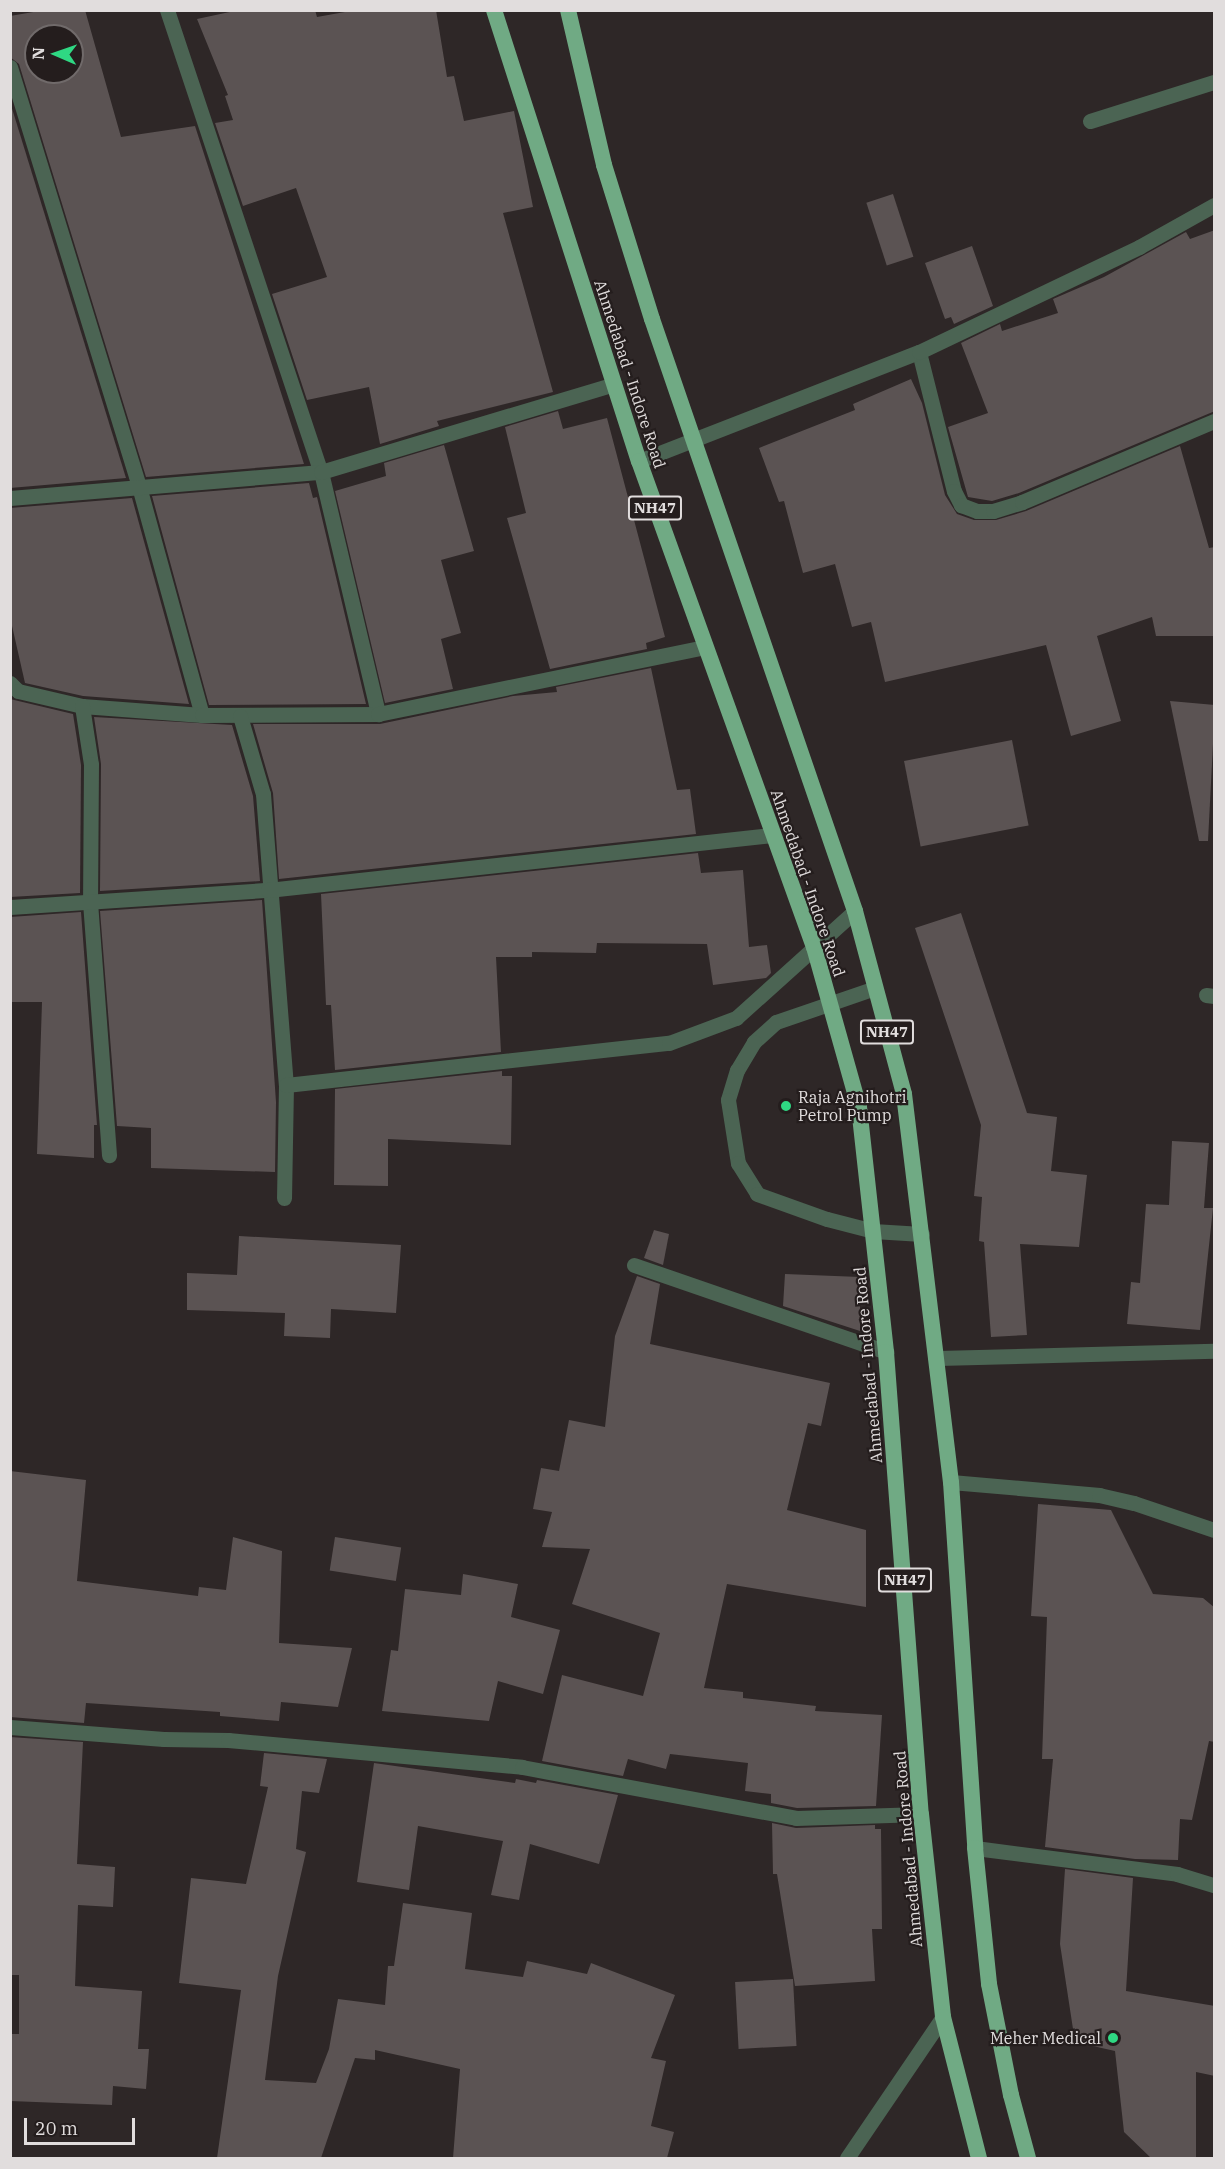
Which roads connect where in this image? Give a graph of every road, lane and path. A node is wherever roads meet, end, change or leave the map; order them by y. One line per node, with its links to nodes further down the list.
1 (167, 10): 13 (street)
2 (494, 10): 9 (highway, Ahmedabad - Indore Road / NH47)
3 (568, 10): 11 (highway, Ahmedabad - Indore Road / NH47)
4 (10, 67): 14 (street)
5 (1215, 82): 6 (street)
6 (1090, 122)
7 (1215, 205): 8 (street)
8 (919, 352): 10 (street); 11 (street)
9 (614, 384): 12 (highway, Ahmedabad - Indore Road / NH47); 13 (street)
10 (1215, 421)
11 (694, 441): 12 (street); 26 (highway, Ahmedabad - Indore Road / NH47)
12 (639, 461): 16 (highway, Ahmedabad - Indore Road / NH47)
13 (321, 472): 14 (street); 19 (street)
14 (140, 490): 15 (street); 20 (street)
15 (10, 498)
16 (704, 647): 19 (street); 22 (highway, Ahmedabad - Indore Road / NH47)
17 (10, 683): 18 (street)
18 (82, 706): 20 (street); 24 (street)
19 (378, 714): 21 (street)
20 (202, 715): 21 (street)
21 (240, 716): 23 (street)
22 (772, 835): 23 (street); 27 (highway, Ahmedabad - Indore Road / NH47)
23 (268, 890): 24 (street); 30 (street)
24 (90, 902): 25 (street); 31 (street)
25 (10, 907)
26 (855, 911): 27 (street); 28 (highway, Ahmedabad - Indore Road / NH47)
27 (814, 946): 29 (highway, Ahmedabad - Indore Road / NH47); 30 (street)
28 (875, 988): 29 (street); 34 (highway, Ahmedabad - Indore Road / NH47)
29 (830, 1002): 33 (highway, Ahmedabad - Indore Road / NH47); 33 (street)
30 (286, 1085): 32 (street)
31 (109, 1155)
32 (284, 1198)
33 (873, 1231): 34 (street); 37 (highway, Ahmedabad - Indore Road / NH47)
34 (922, 1234): 38 (highway, Ahmedabad - Indore Road / NH47)
35 (634, 1265): 37 (street)
36 (1215, 1351): 38 (street)
37 (886, 1352): 42 (highway, Ahmedabad - Indore Road / NH47)
38 (938, 1358): 39 (highway, Ahmedabad - Indore Road / NH47)
39 (951, 1482): 40 (street); 43 (highway, Ahmedabad - Indore Road / NH47)
40 (1215, 1530)
41 (10, 1726): 42 (street)
42 (921, 1814): 45 (highway, Ahmedabad - Indore Road / NH47)
43 (975, 1848): 44 (street); 48 (highway, Ahmedabad - Indore Road / NH47)
44 (1215, 1885)
45 (943, 2017): 46 (street); 47 (highway, Ahmedabad - Indore Road / NH47)
46 (847, 2158)
47 (979, 2158)
48 (1028, 2158)

